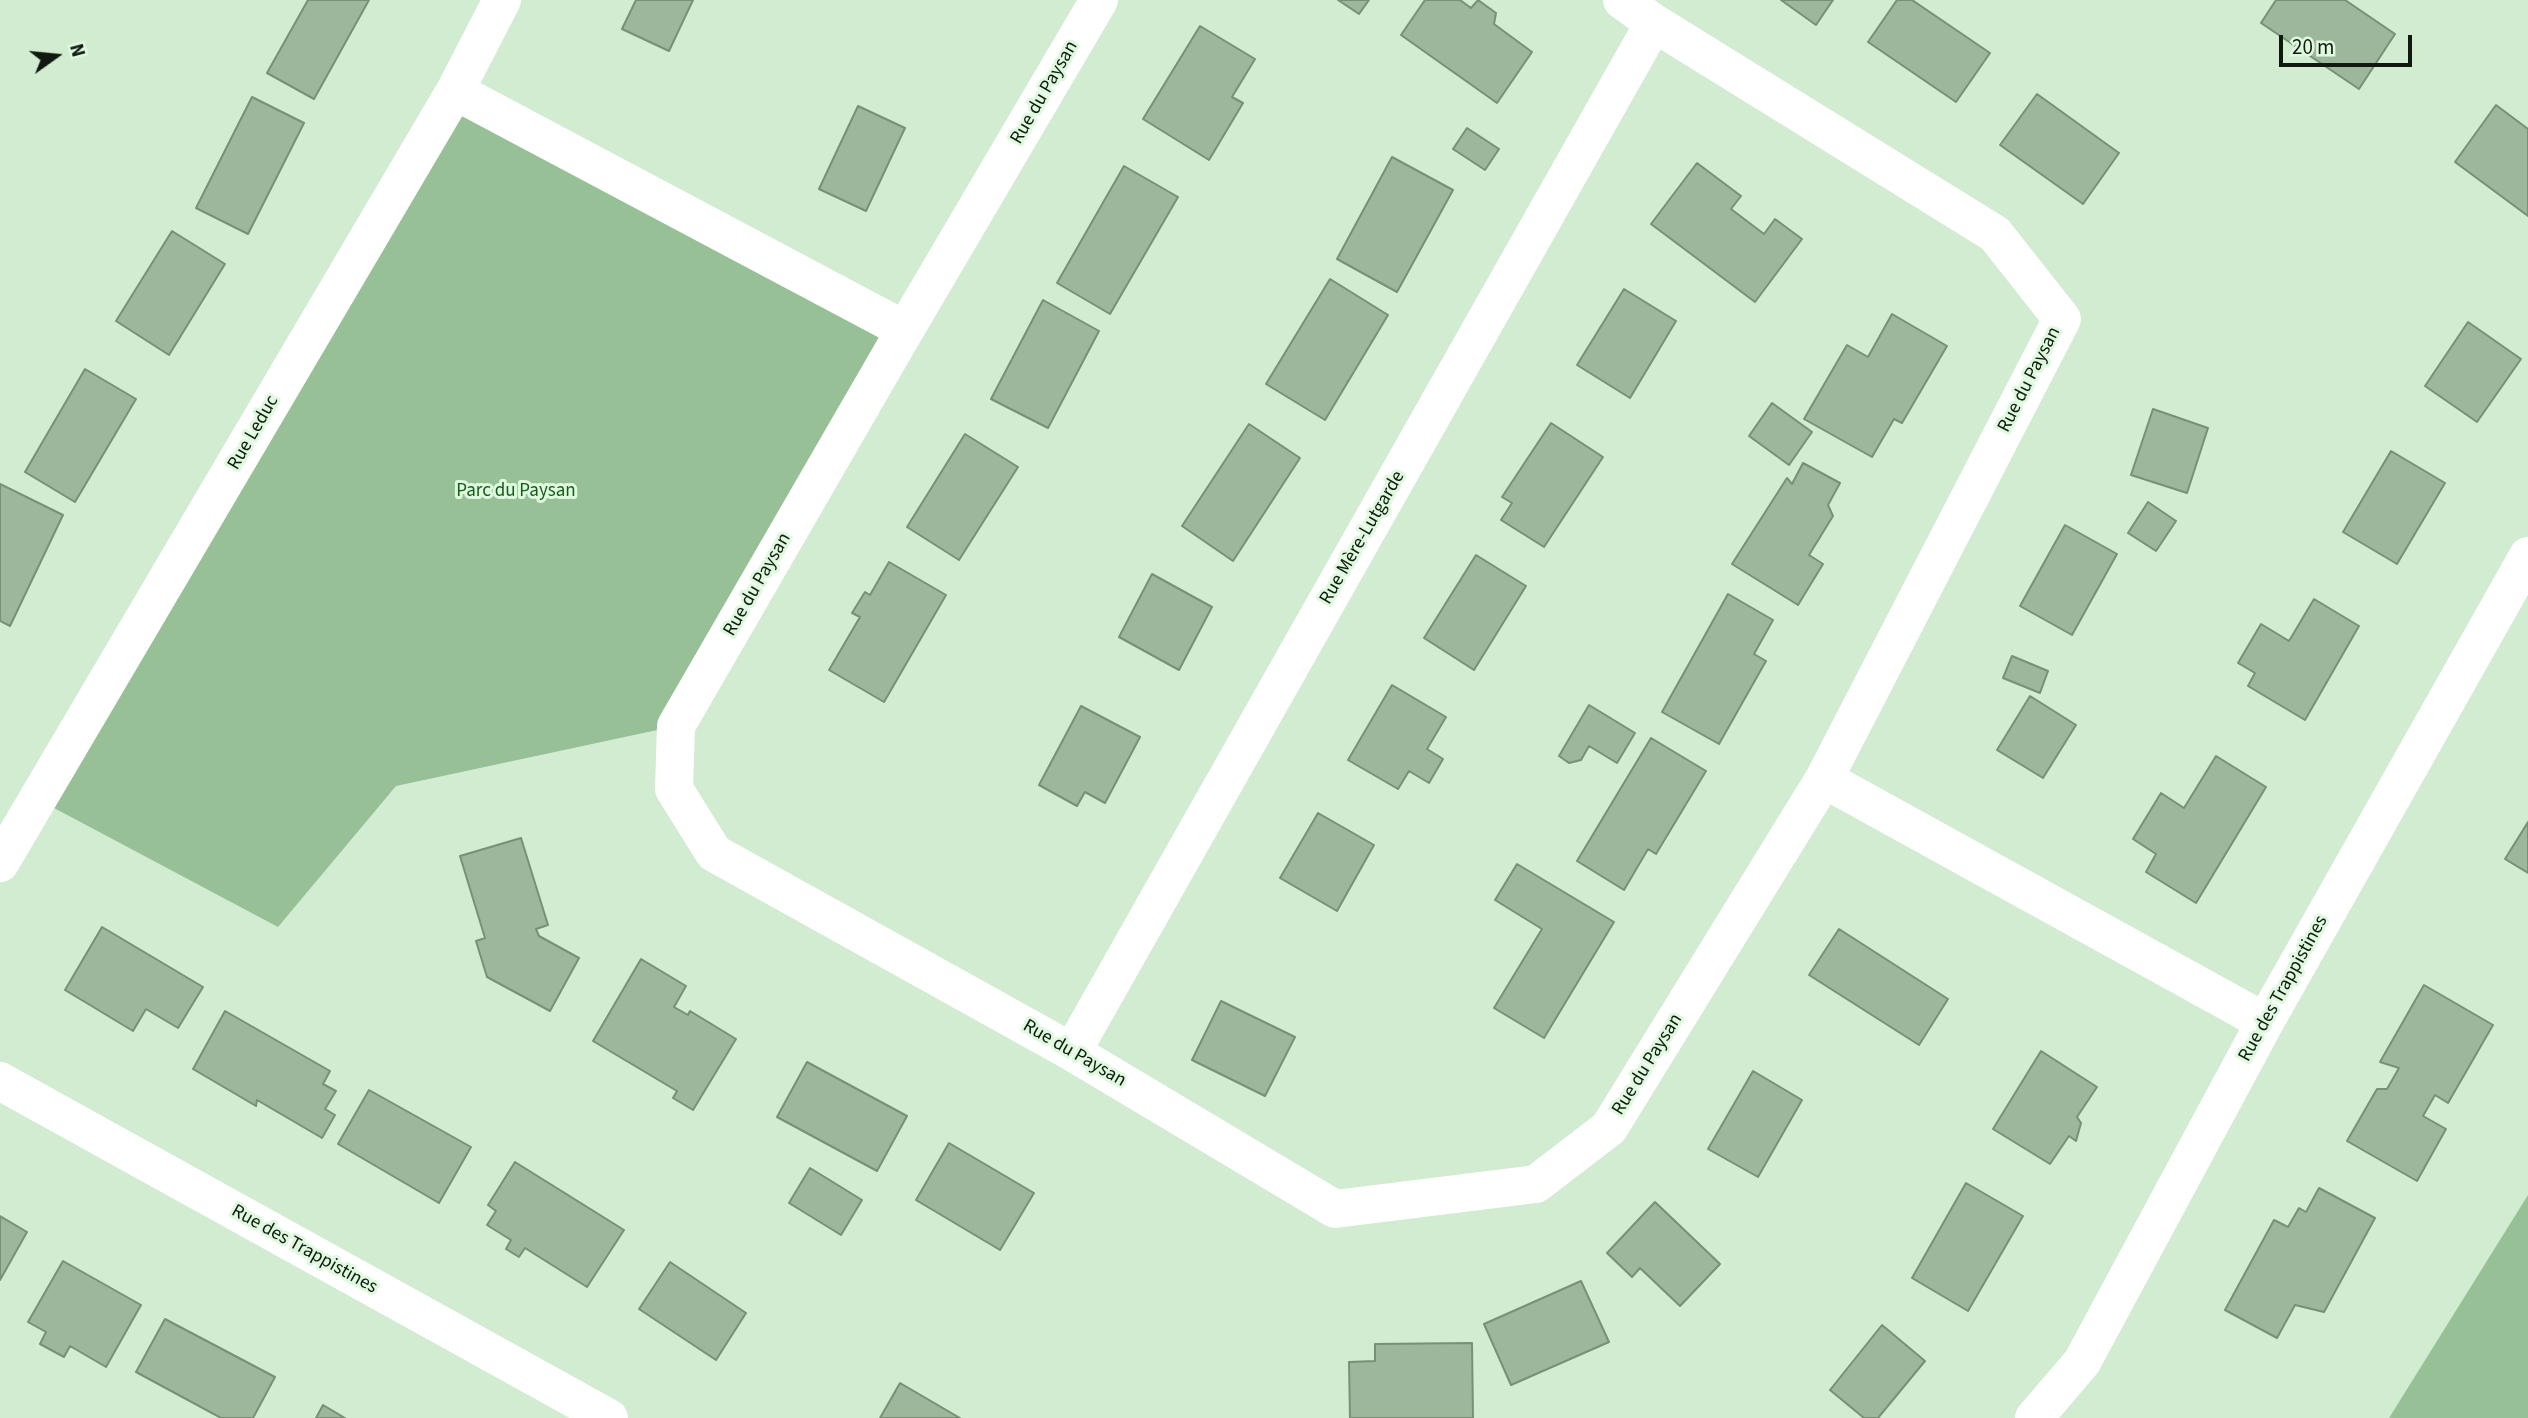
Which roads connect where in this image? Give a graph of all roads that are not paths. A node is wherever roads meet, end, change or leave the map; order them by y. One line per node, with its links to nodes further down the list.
1 (502, 0): 5 (street, Rue Leduc)
2 (1100, 0): 6 (street, Rue du Paysan)
3 (1622, 0): 4 (street, Rue du Paysan)
4 (1654, 23): 8 (street, Rue du Paysan); 11 (street, Rue Mère-Lutgarde)
5 (455, 92): 6 (street); 9 (street, Rue Leduc)
6 (905, 330): 11 (street, Rue du Paysan)
7 (2528, 556): 10 (street, Rue des Trappistines)
8 (1824, 779): 10 (street); 11 (street, Rue du Paysan)
9 (0, 863)
10 (2265, 1022): 14 (street, Rue des Trappistines)
11 (1072, 1052)
12 (0, 1081): 13 (street, Rue des Trappistines)
13 (609, 1418)
14 (2034, 1418)

